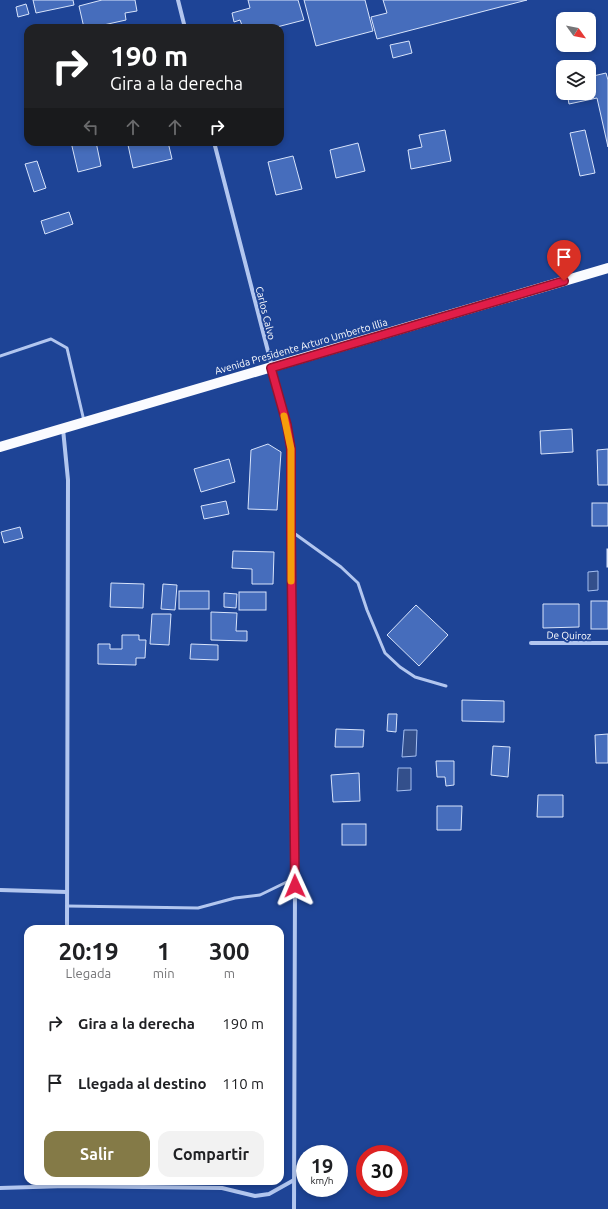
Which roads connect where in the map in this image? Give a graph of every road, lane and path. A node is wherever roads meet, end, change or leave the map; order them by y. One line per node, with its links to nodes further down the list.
1 (178, 0): 2 (street)
2 (184, 24)
3 (215, 146): 6 (street, Carlos Calvo)
4 (608, 268): 6 (main road, Avenida Presidente Arturo Umberto Illia)
5 (0, 356): 7 (lane)
6 (271, 368): 7 (main road, Avenida Presidente Arturo Umberto Illia); 10 (street, Carlos Calvo)
7 (84, 422): 8 (main road, Avenida Presidente Arturo Umberto Illia)
8 (63, 428): 9 (main road, Avenida Presidente Arturo Umberto Illia); 16 (street)
9 (0, 447)
10 (291, 531): 13 (lane); 14 (street, Carlos Calvo)
11 (530, 643): 12 (street, De Quiroz)
12 (608, 643)
13 (446, 686)
14 (295, 878): 17 (lane); 19 (street, Carlos Calvo)
15 (0, 890): 16 (street)
16 (67, 892): 17 (street)
17 (67, 906): 18 (street)
18 (67, 925)
19 (294, 1180): 20 (street); 22 (street, Carlos Calvo)
20 (66, 1186): 21 (street)
21 (0, 1188)
22 (294, 1209)

